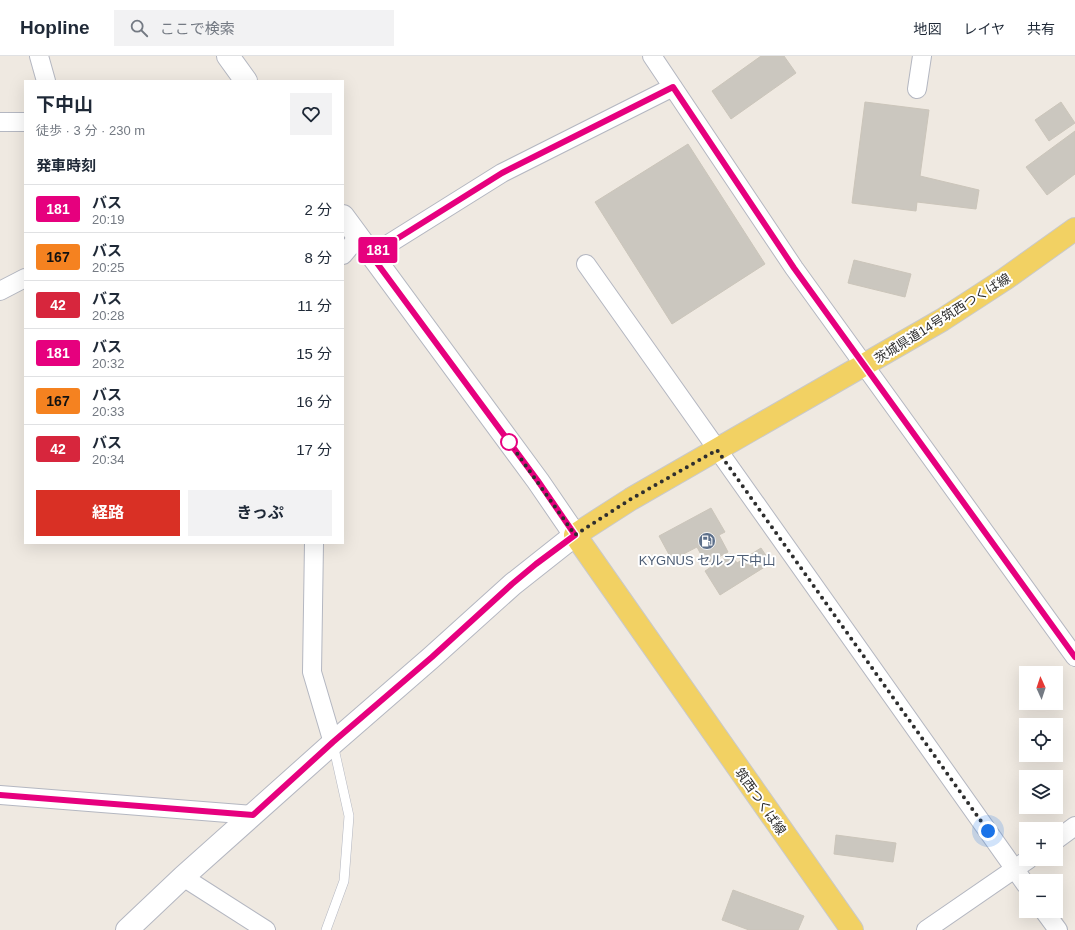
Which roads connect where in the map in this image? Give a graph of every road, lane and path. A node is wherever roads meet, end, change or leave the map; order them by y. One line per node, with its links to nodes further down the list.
1 (39, 56): 5 (street)
2 (228, 56): 6 (street)
3 (652, 56): 7 (street)
4 (922, 56): 8 (street)
5 (46, 80)
6 (245, 80)
7 (673, 87): 15 (street); 19 (street)
8 (917, 89)
9 (0, 122): 10 (street)
10 (24, 122)
11 (344, 217): 13 (street)
12 (1075, 229): 19 (main road, 茨城県道14号筑西つくば線)
13 (358, 237): 14 (street); 15 (street)
14 (344, 254)
15 (371, 255): 21 (street)
16 (586, 264): 20 (street)
17 (24, 279): 18 (street)
18 (0, 291)
19 (865, 365): 20 (main road, 茨城県道14号筑西つくば線); 23 (street)
20 (717, 450): 21 (main road, 茨城県道14号筑西つくば線); 30 (street)
21 (575, 535): 24 (street); 37 (main road, 筑西つくば線)
22 (314, 544): 24 (street)
23 (1075, 657)
24 (333, 742): 26 (street); 36 (lane)
25 (0, 795): 26 (street)
26 (253, 815): 32 (street)
27 (1075, 826): 28 (street)
28 (1063, 835)
29 (1019, 866): 30 (street)
30 (1015, 869): 31 (street); 38 (street)
31 (1019, 875)
32 (183, 877): 34 (street); 35 (street)
33 (1049, 918): 39 (street)
34 (126, 930)
35 (266, 930)
36 (326, 930)
37 (852, 930)
38 (926, 930)
39 (1058, 930)

